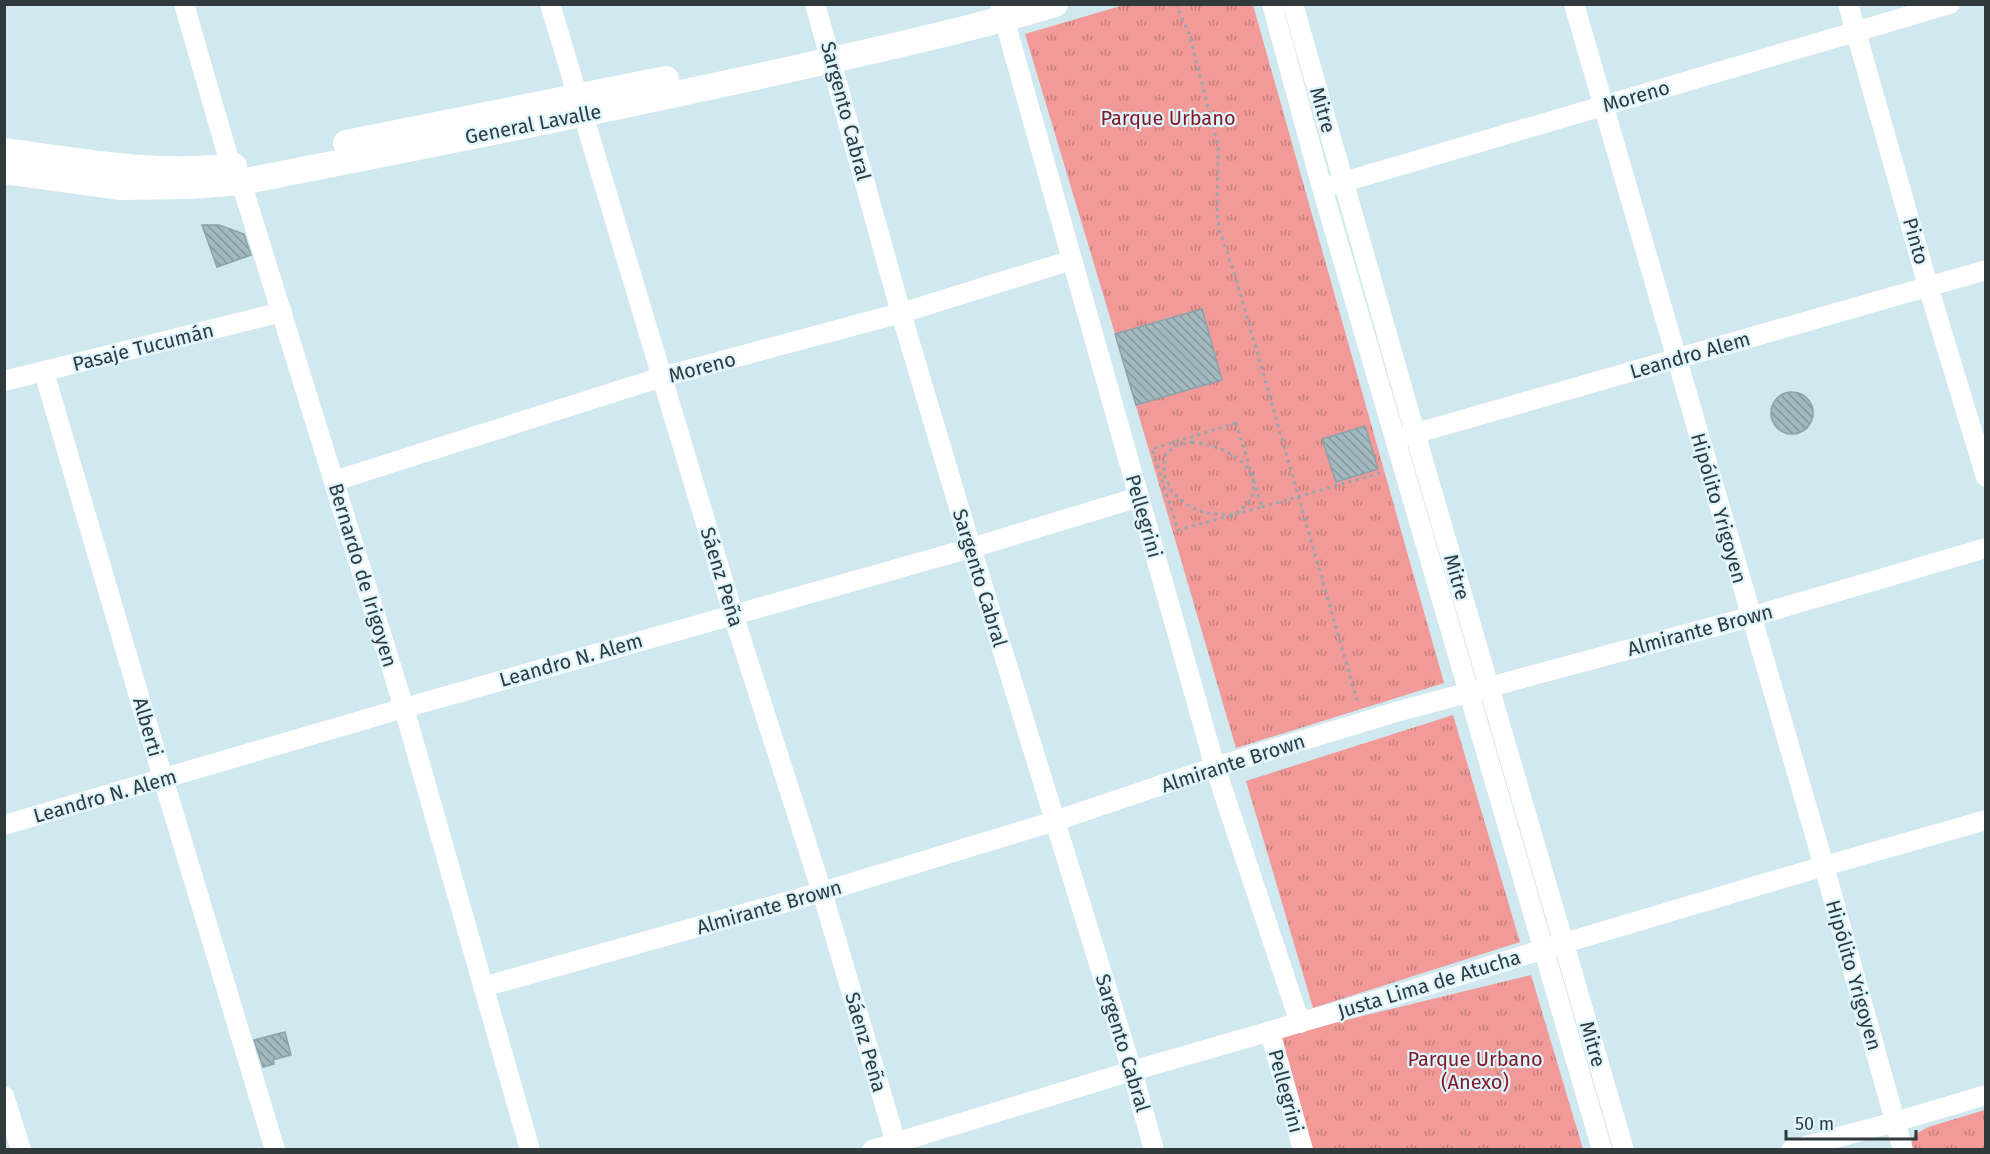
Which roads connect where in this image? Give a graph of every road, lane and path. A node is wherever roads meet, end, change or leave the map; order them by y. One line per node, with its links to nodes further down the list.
1 (184, 4): 18 (street, Bernardo de Irigoyen)
2 (550, 4): 14 (street, Sáenz Peña)
3 (815, 4): 13 (street, Sargento Cabral)
4 (1055, 4): 11 (main road, General Lavalle)
5 (1176, 4): 36 (path)
6 (1272, 4): 20 (street, Mitre)
7 (1293, 4): 19 (street, Mitre)
8 (1574, 4): 15 (street, Hipólito Yrigoyen)
9 (1848, 4): 12 (street, Pinto)
10 (1950, 4): 12 (street, Moreno)
11 (1000, 10): 13 (main road, General Lavalle); 21 (street, Pellegrini)
12 (1856, 32): 15 (street, Moreno); 23 (street, Pinto)
13 (830, 53): 14 (main road, General Lavalle); 25 (street, Sargento Cabral)
14 (580, 106): 18 (main road, General Lavalle); 28 (street, Sáenz Peña)
15 (1603, 106): 19 (street, Moreno); 26 (street, Hipólito Yrigoyen)
16 (4, 151): 18 (main road, General Lavalle)
17 (4, 171): 18 (main road, General Lavalle)
18 (236, 174): 24 (street, Bernardo de Irigoyen)
19 (1343, 182): 20 (street, Moreno); 30 (street, Mitre)
20 (1322, 188): 31 (street, Mitre)
21 (1072, 260): 25 (street, Moreno); 37 (street, Pellegrini)
22 (1986, 270): 23 (street, Leandro Alem)
23 (1928, 286): 26 (street, Leandro Alem); 33 (street, Pinto)
24 (282, 312): 27 (street, Pasaje Tucumán); 35 (street, Bernardo de Irigoyen)
25 (901, 313): 28 (street, Moreno); 40 (street, Sargento Cabral)
26 (1676, 360): 30 (street, Leandro Alem); 43 (street, Hipólito Yrigoyen)
27 (44, 372): 29 (street, Pasaje Tucumán); 49 (street, Alberti)
28 (662, 377): 35 (street, Moreno); 42 (street, Sáenz Peña)
29 (4, 381)
30 (1415, 433): 31 (street, Leandro Alem); 44 (street, Mitre)
31 (1394, 439): 45 (street, Mitre)
32 (1380, 473): 36 (path)
33 (1986, 477)
34 (1252, 478): 38 (path); 39 (path); 39 (path); 39 (path)
35 (334, 481): 47 (street, Bernardo de Irigoyen)
36 (1298, 496): 38 (path); 46 (path)
37 (1139, 497): 40 (street, Leandro N. Alem); 48 (street, Pellegrini)
38 (1262, 507): 39 (path)
39 (1234, 515)
40 (971, 548): 42 (street, Leandro N. Alem); 51 (street, Sargento Cabral)
41 (1986, 548): 43 (street, Almirante Brown)
42 (733, 614): 47 (street, Leandro N. Alem); 54 (street, Sáenz Peña)
43 (1750, 617): 44 (street, Almirante Brown); 53 (street, Hipólito Yrigoyen)
44 (1488, 687): 45 (street, Almirante Brown); 55 (street, Mitre)
45 (1468, 693): 48 (street, Almirante Brown); 56 (street, Mitre)
46 (1357, 701)
47 (404, 708): 49 (street, Leandro N. Alem); 57 (street, Bernardo de Irigoyen)
48 (1215, 767): 51 (street, Almirante Brown); 58 (street, Pellegrini)
49 (163, 778): 52 (street, Leandro N. Alem); 66 (street, Alberti)
50 (1986, 820): 53 (street, Justa Lima de Atucha)
51 (1055, 821): 54 (street, Almirante Brown); 60 (street, Sargento Cabral)
52 (4, 825)
53 (1824, 866): 55 (street, Justa Lima de Atucha); 63 (street, Hipólito Yrigoyen)
54 (822, 892): 57 (street, Almirante Brown); 64 (street, Sáenz Peña)
55 (1564, 943): 56 (street, Justa Lima de Atucha); 72 (street, Mitre)
56 (1544, 949): 58 (street, Justa Lima de Atucha); 71 (street, Mitre)
57 (483, 987): 67 (street, Bernardo de Irigoyen)
58 (1300, 1023): 59 (street, Justa Lima de Atucha)
59 (1270, 1032): 60 (street, Justa Lima de Atucha); 70 (street, Pellegrini)
60 (1132, 1071): 64 (street, Justa Lima de Atucha); 69 (street, Sargento Cabral)
61 (1986, 1095): 63 (street)
62 (4, 1096): 65 (street)
63 (1895, 1122): 73 (street); 74 (street, Hipólito Yrigoyen)
64 (897, 1146): 68 (street, Justa Lima de Atucha)
65 (21, 1149)
66 (275, 1149)
67 (530, 1149)
68 (872, 1149)
69 (1154, 1149)
70 (1302, 1149)
71 (1602, 1149)
72 (1624, 1149)
73 (1791, 1149)
74 (1903, 1149)

